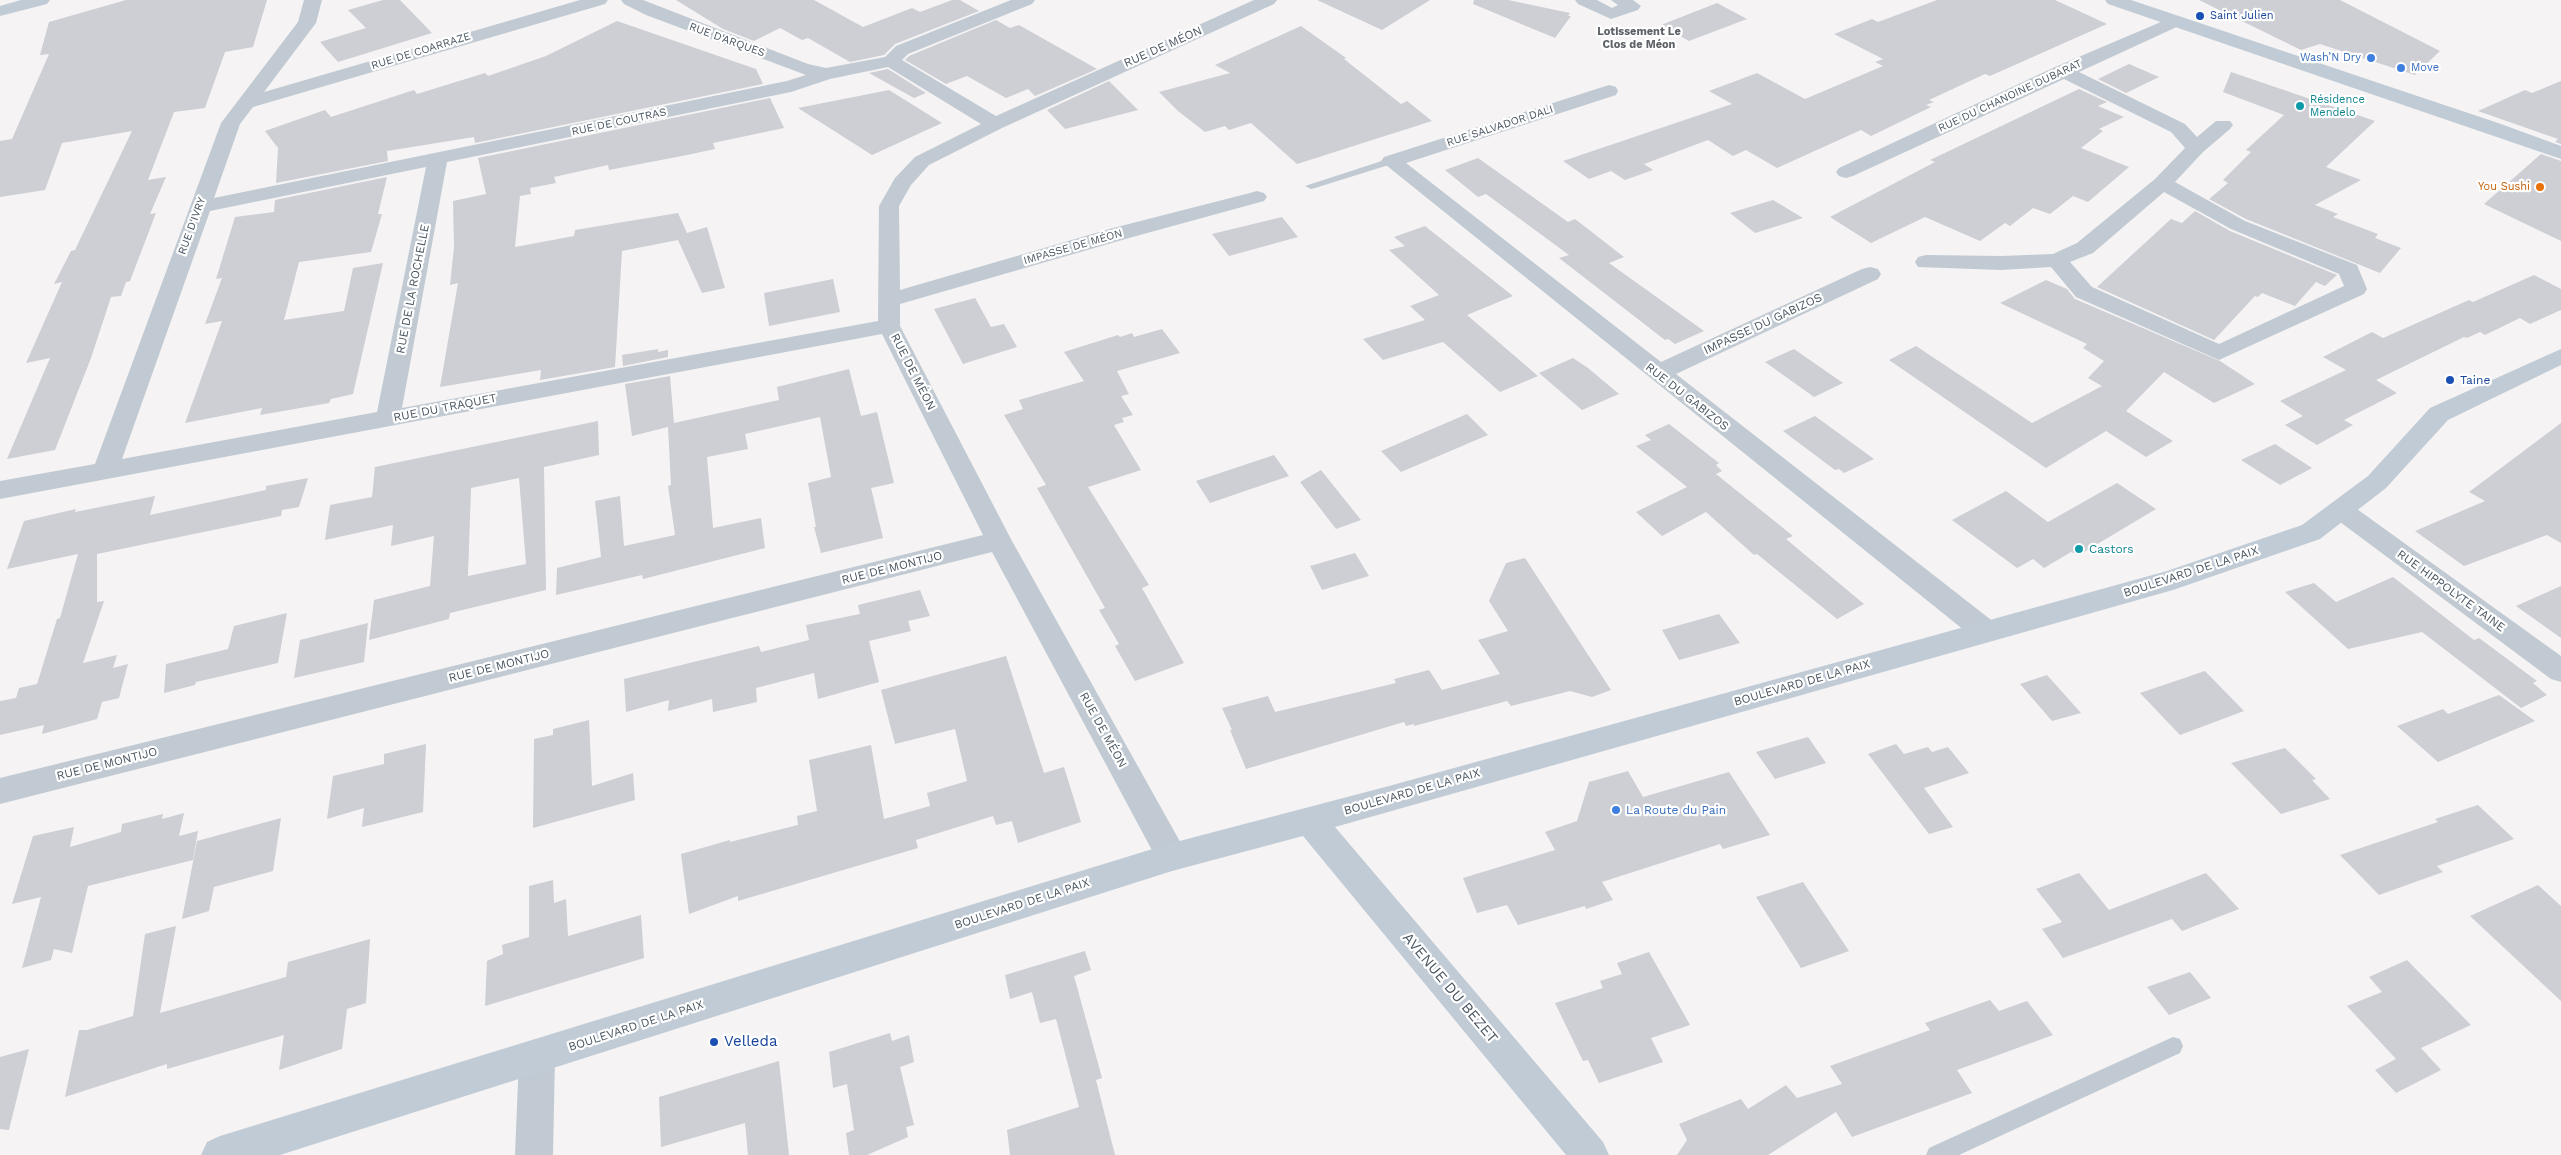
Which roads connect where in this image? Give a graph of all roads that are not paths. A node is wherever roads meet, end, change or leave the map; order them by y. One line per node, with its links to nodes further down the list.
1 (42, 0): 10 (main road)
2 (313, 0): 16 (street, RUE D'IVRY)
3 (599, 0): 16 (street, RUE DE COARRAZE)
4 (630, 0): 14 (street, RUE D'ARQUES)
5 (1026, 0): 12 (street, RUE DE COUTRAS)
6 (1268, 0): 17 (street, RUE DE MÉON)
7 (1584, 0): 8 (street)
8 (1620, 0)
9 (2114, 0): 11 (main road)
10 (0, 11)
11 (2175, 21): 13 (street, RUE DU CHANOINE DUBARAT); 20 (main road)
12 (891, 61): 14 (street, RUE DE COUTRAS); 17 (street)
13 (2062, 71): 19 (street); 23 (street, RUE DU CHANOINE DUBARAT)
14 (826, 74): 21 (street, RUE DE COUTRAS)
15 (1609, 91): 22 (street, RUE SALVADOR DALI)
16 (244, 104): 27 (street, RUE D'IVRY)
17 (995, 124): 31 (street, RUE DE MÉON)
18 (2223, 125): 19 (street)
19 (2196, 148): 24 (street)
20 (2561, 153)
21 (438, 159): 27 (street, RUE DE COUTRAS); 35 (street, RUE DE LA ROCHELLE)
22 (1391, 161): 25 (lane); 34 (street, RUE DU GABIZOS)
23 (1846, 172)
24 (2162, 183): 28 (street); 28 (street)
25 (1311, 186)
26 (1257, 197): 31 (street, IMPASSE DE MÉON)
27 (199, 208): 36 (street, RUE D'IVRY)
28 (2057, 260): 29 (street)
29 (1926, 262)
30 (1870, 274): 34 (street, IMPASSE DU GABIZOS)
31 (890, 300): 32 (street, RUE DE MÉON)
32 (889, 326): 35 (street, RUE DU TRAQUET); 39 (street, RUE DE MÉON)
33 (2561, 356): 38 (main road, BOULEVARD DE LA PAIX)
34 (1657, 373): 40 (street, RUE DU GABIZOS)
35 (388, 419): 36 (street, RUE DU TRAQUET)
36 (105, 471): 37 (street, RUE DU TRAQUET)
37 (0, 490)
38 (2342, 510): 40 (main road, BOULEVARD DE LA PAIX); 41 (street, RUE HIPPOLYTE TAINE)
39 (999, 541): 42 (street, RUE DE MONTIJO); 44 (street, RUE DE MÉON)
40 (1985, 631): 43 (main road, BOULEVARD DE LA PAIX)
41 (2561, 671)
42 (0, 791)
43 (1310, 821): 44 (main road, BOULEVARD DE LA PAIX); 49 (main road, AVENUE DU BEZET)
44 (1172, 857): 46 (main road, BOULEVARD DE LA PAIX)
45 (2173, 1046): 50 (lane)
46 (537, 1057): 47 (main road, BOULEVARD DE LA PAIX); 48 (street)
47 (220, 1155)
48 (534, 1155)
49 (1590, 1155)
50 (1936, 1155)

